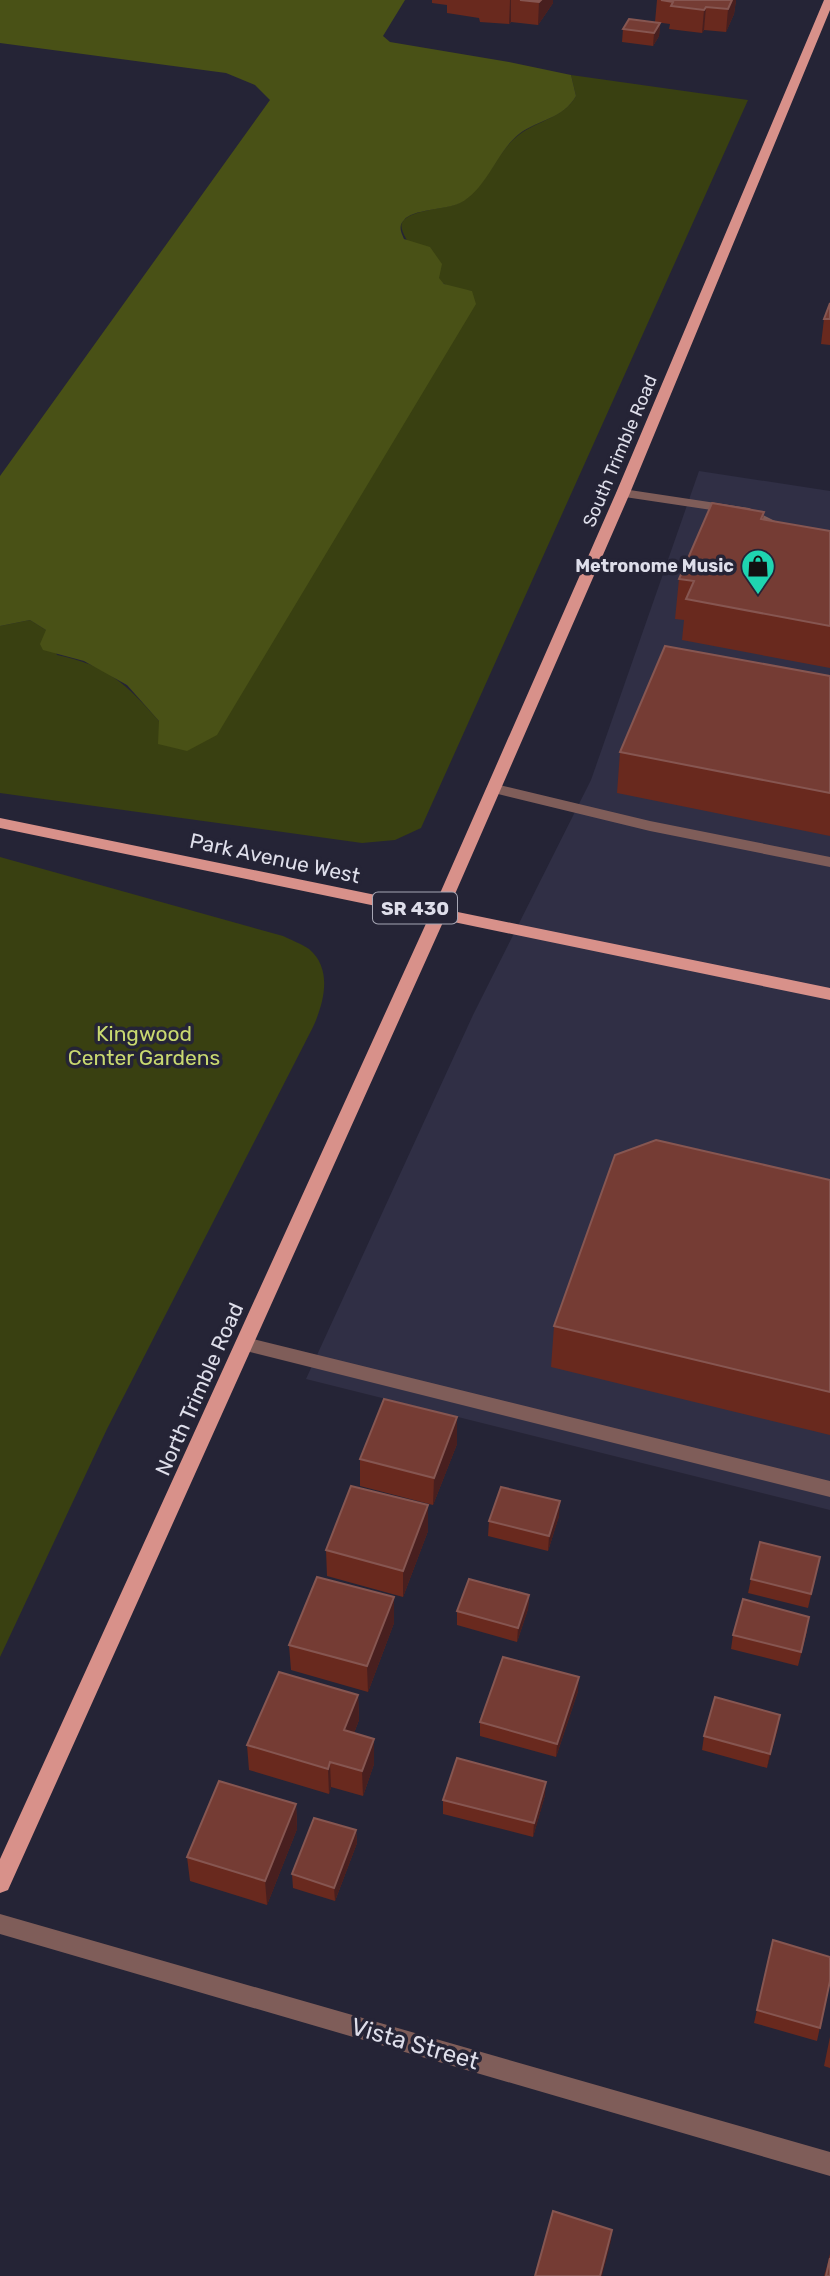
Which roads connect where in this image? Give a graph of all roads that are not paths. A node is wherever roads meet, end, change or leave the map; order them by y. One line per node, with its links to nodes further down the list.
1 (829, 0): 2 (main road, South Trimble Road)
2 (624, 492): 3 (street); 4 (main road, South Trimble Road)
3 (830, 538)
4 (495, 789): 6 (street); 7 (main road, South Trimble Road)
5 (0, 823): 7 (main road, Park Avenue West / SR 430)
6 (830, 862)
7 (437, 913): 8 (main road, Park Avenue West / SR 430); 9 (main road, North Trimble Road)
8 (830, 994)
9 (245, 1344): 10 (street); 11 (main road, North Trimble Road)
10 (830, 1489)
11 (0, 1884)
12 (0, 1924): 13 (street, Vista Street)
13 (830, 2164)

